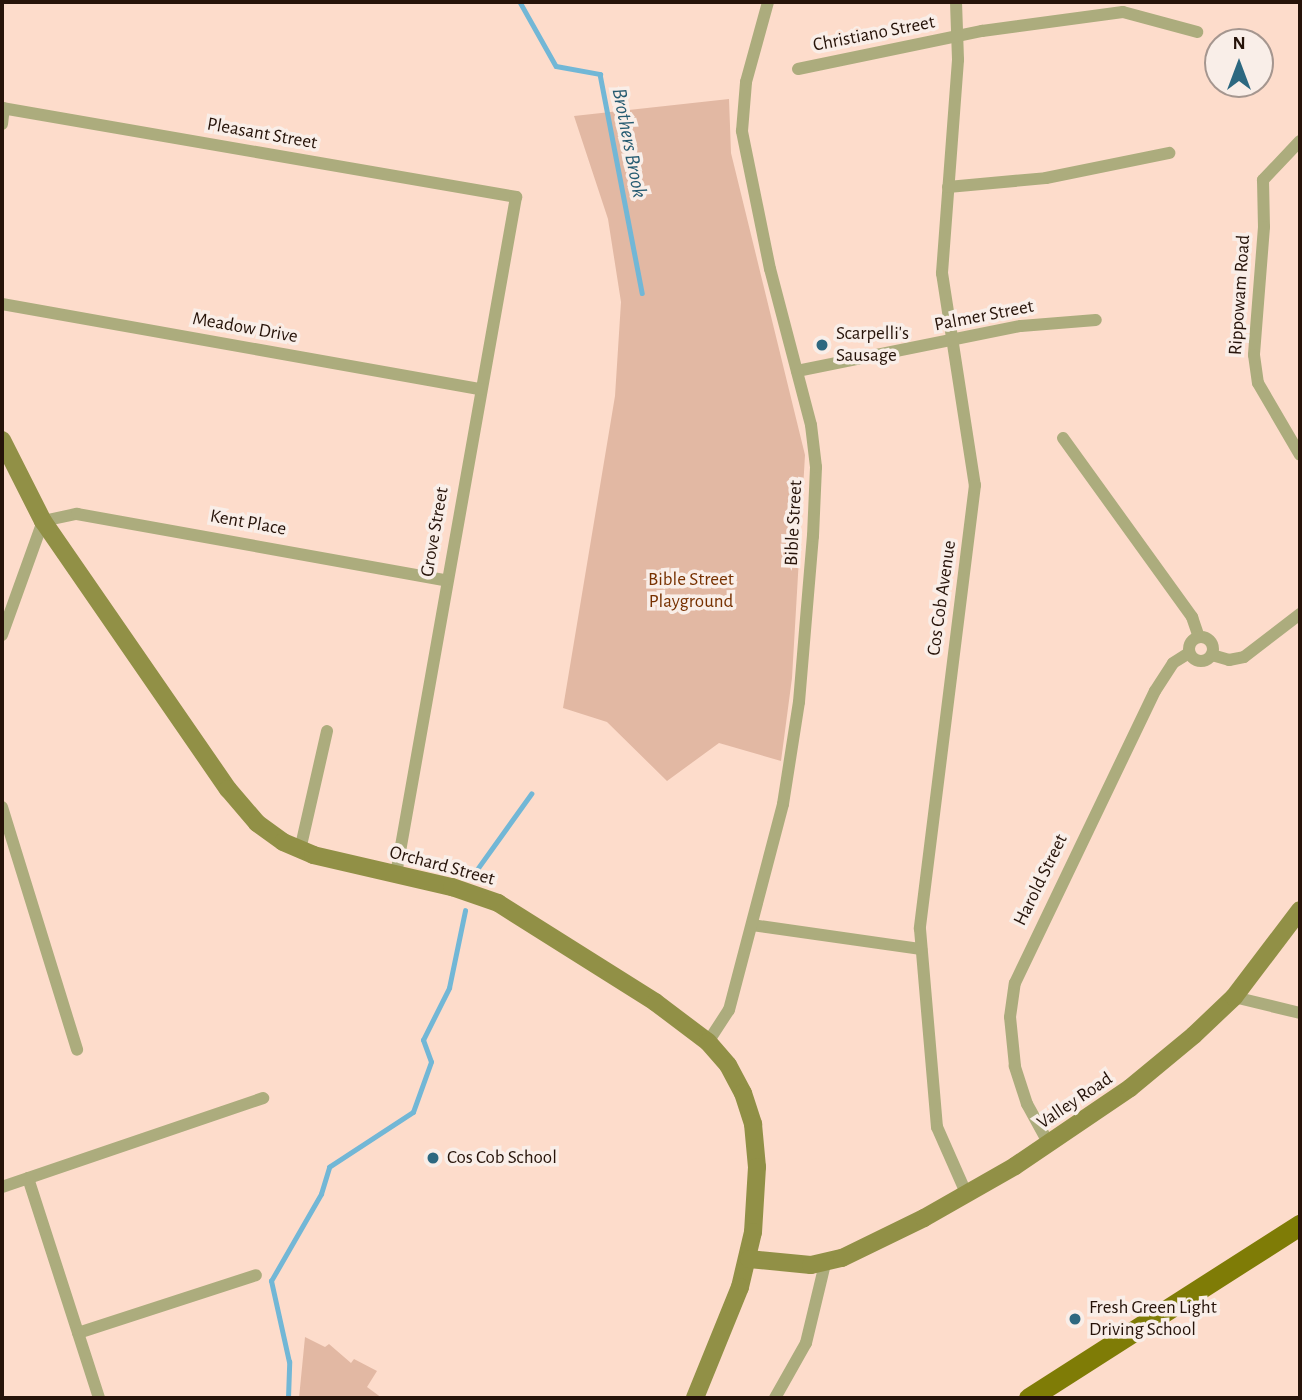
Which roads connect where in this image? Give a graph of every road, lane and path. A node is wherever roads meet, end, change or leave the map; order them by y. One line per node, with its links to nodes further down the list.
1 (768, 2): 15 (street, Bible Street)
2 (956, 2): 4 (street, Cos Cob Avenue)
3 (1196, 33): 4 (street, Christiano Street)
4 (959, 36): 5 (street, Christiano Street); 10 (street, Cos Cob Avenue)
5 (798, 69)
6 (3, 108): 7 (street); 11 (street, Pleasant Street)
7 (2, 124)
8 (1300, 141): 19 (street, Rippowam Road)
9 (1169, 153): 10 (street)
10 (948, 187): 14 (street, Cos Cob Avenue)
11 (516, 197): 16 (street, Grove Street)
12 (2, 304): 16 (street, Meadow Drive)
13 (1096, 320): 14 (street, Palmer Street)
14 (953, 340): 15 (street, Palmer Street); 33 (street, Cos Cob Avenue)
15 (797, 371): 32 (street, Bible Street)
16 (481, 389): 21 (street, Grove Street)
17 (1063, 438): 24 (street)
18 (2, 440): 20 (street, Orchard Street)
19 (1300, 455)
20 (43, 522): 21 (street, Kent Place); 23 (street); 29 (street, Orchard Street)
21 (445, 580): 30 (street, Grove Street)
22 (1300, 614): 26 (street)
23 (2, 635)
24 (1199, 637): 25 (street); 26 (street)
25 (1189, 653): 26 (street); 39 (street, Harold Street)
26 (1212, 655)
27 (327, 731): 29 (street)
28 (2, 807): 37 (street)
29 (300, 850): 30 (street, Orchard Street)
30 (396, 874): 36 (street, Orchard Street)
31 (1300, 910): 34 (street, Valley Road)
32 (752, 926): 33 (street); 36 (street, Bible Street)
33 (921, 949): 42 (street, Cos Cob Avenue)
34 (1234, 997): 35 (street); 39 (street, Valley Road)
35 (1300, 1013)
36 (709, 1042): 44 (street, Orchard Street)
37 (77, 1050)
38 (264, 1098): 40 (street)
39 (1049, 1144): 42 (street, Valley Road)
40 (28, 1178): 41 (street); 47 (street)
41 (2, 1187)
42 (967, 1195): 45 (street, Valley Road)
43 (1300, 1225): 51 (main road)
44 (749, 1259): 45 (street, Valley Road); 49 (street, Orchard Street)
45 (825, 1264): 50 (street)
46 (256, 1275): 47 (street)
47 (78, 1333): 48 (street)
48 (99, 1398)
49 (695, 1398)
50 (775, 1398)
51 (1029, 1398)

